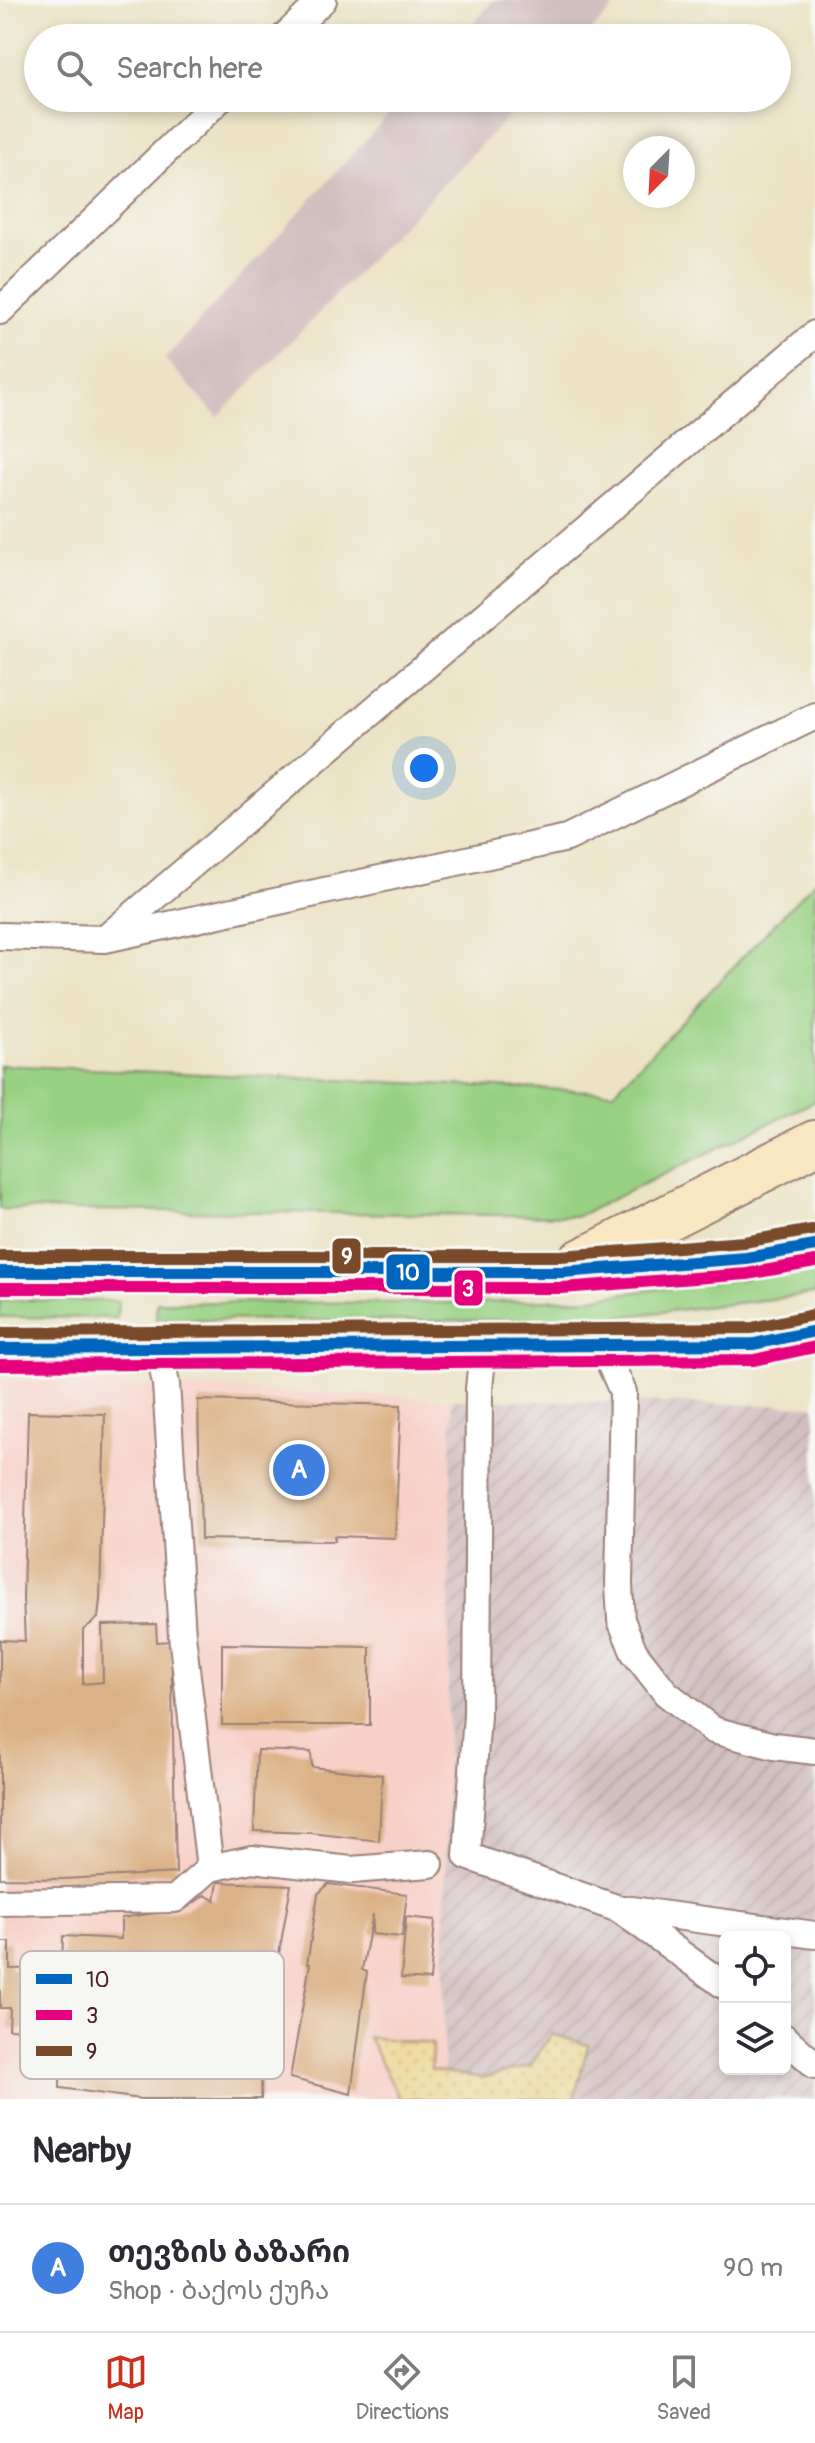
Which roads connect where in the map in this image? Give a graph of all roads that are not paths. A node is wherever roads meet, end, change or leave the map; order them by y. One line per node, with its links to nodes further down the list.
1 (323, 0): 2 (lane)
2 (298, 24)
3 (206, 112): 4 (lane)
4 (0, 311)
5 (815, 334): 8 (lane)
6 (815, 716): 8 (lane)
7 (0, 936): 8 (lane)
8 (105, 939)
9 (815, 1143): 12 (main road)
10 (815, 1246): 12 (main road)
11 (0, 1272): 12 (main road)
12 (562, 1272)
13 (815, 1331): 14 (main road)
14 (754, 1344): 15 (main road); 16 (main road)
15 (602, 1345): 17 (main road); 20 (lane)
16 (815, 1345)
17 (483, 1347): 19 (main road); 24 (lane)
18 (0, 1349): 19 (main road)
19 (159, 1349): 22 (lane)
20 (815, 1751)
21 (430, 1864): 22 (lane)
22 (210, 1868): 23 (lane)
23 (0, 1902)
24 (619, 1909): 25 (lane); 26 (lane)
25 (815, 1935)
26 (719, 1982)
27 (791, 2043): 28 (lane)
28 (815, 2065)

